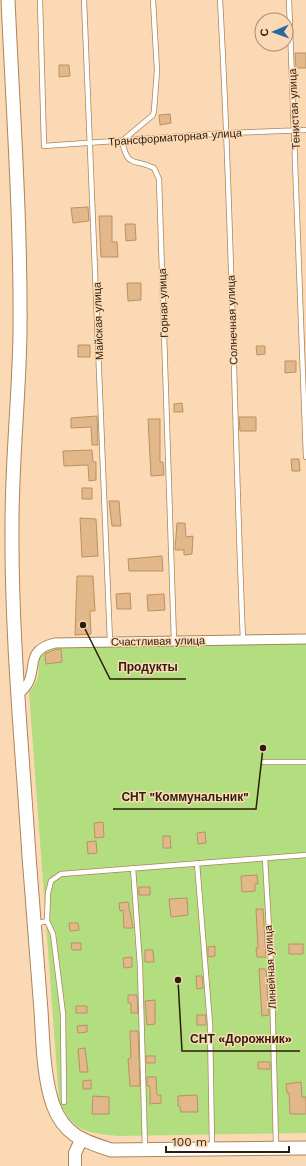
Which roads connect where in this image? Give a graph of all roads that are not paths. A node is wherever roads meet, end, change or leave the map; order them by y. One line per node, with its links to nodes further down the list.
1 (8, 0): 17 (main road)
2 (40, 0): 11 (lane, Трансформаторная улица)
3 (84, 0): 11 (lane, Майская улица)
4 (154, 0): 10 (lane)
5 (220, 0): 9 (lane, Солнечная улица)
6 (289, 0): 7 (lane, Тенистая улица)
7 (295, 130): 8 (lane, Трансформаторная улица); 9 (lane, Трансформаторная улица); 12 (lane, Тенистая улица)
8 (306, 130)
9 (227, 133): 10 (lane, Трансформаторная улица); 14 (lane, Солнечная улица)
10 (122, 141): 11 (lane, Трансформаторная улица); 15 (lane, Горная улица)
11 (90, 144): 16 (lane, Майская улица)
12 (306, 457)
13 (306, 638): 14 (street, Счастливая улица)
14 (243, 640): 15 (street, Счастливая улица)
15 (174, 641): 16 (street, Счастливая улица)
16 (110, 642): 17 (street, Счастливая улица)
17 (18, 694): 25 (main road)
18 (264, 762): 19 (lane)
19 (306, 762)
20 (306, 855): 21 (lane)
21 (265, 858): 22 (lane); 30 (lane, Линейная улица)
22 (198, 863): 23 (lane); 29 (lane)
23 (133, 868): 24 (lane); 31 (lane)
24 (47, 921): 25 (lane); 26 (lane)
25 (34, 924): 27 (main road)
26 (64, 1102)
27 (81, 1140): 31 (main road); 32 (street)
28 (306, 1148): 30 (main road)
29 (212, 1149): 30 (main road); 31 (main road)
30 (276, 1149)
31 (145, 1150)
32 (76, 1166)

